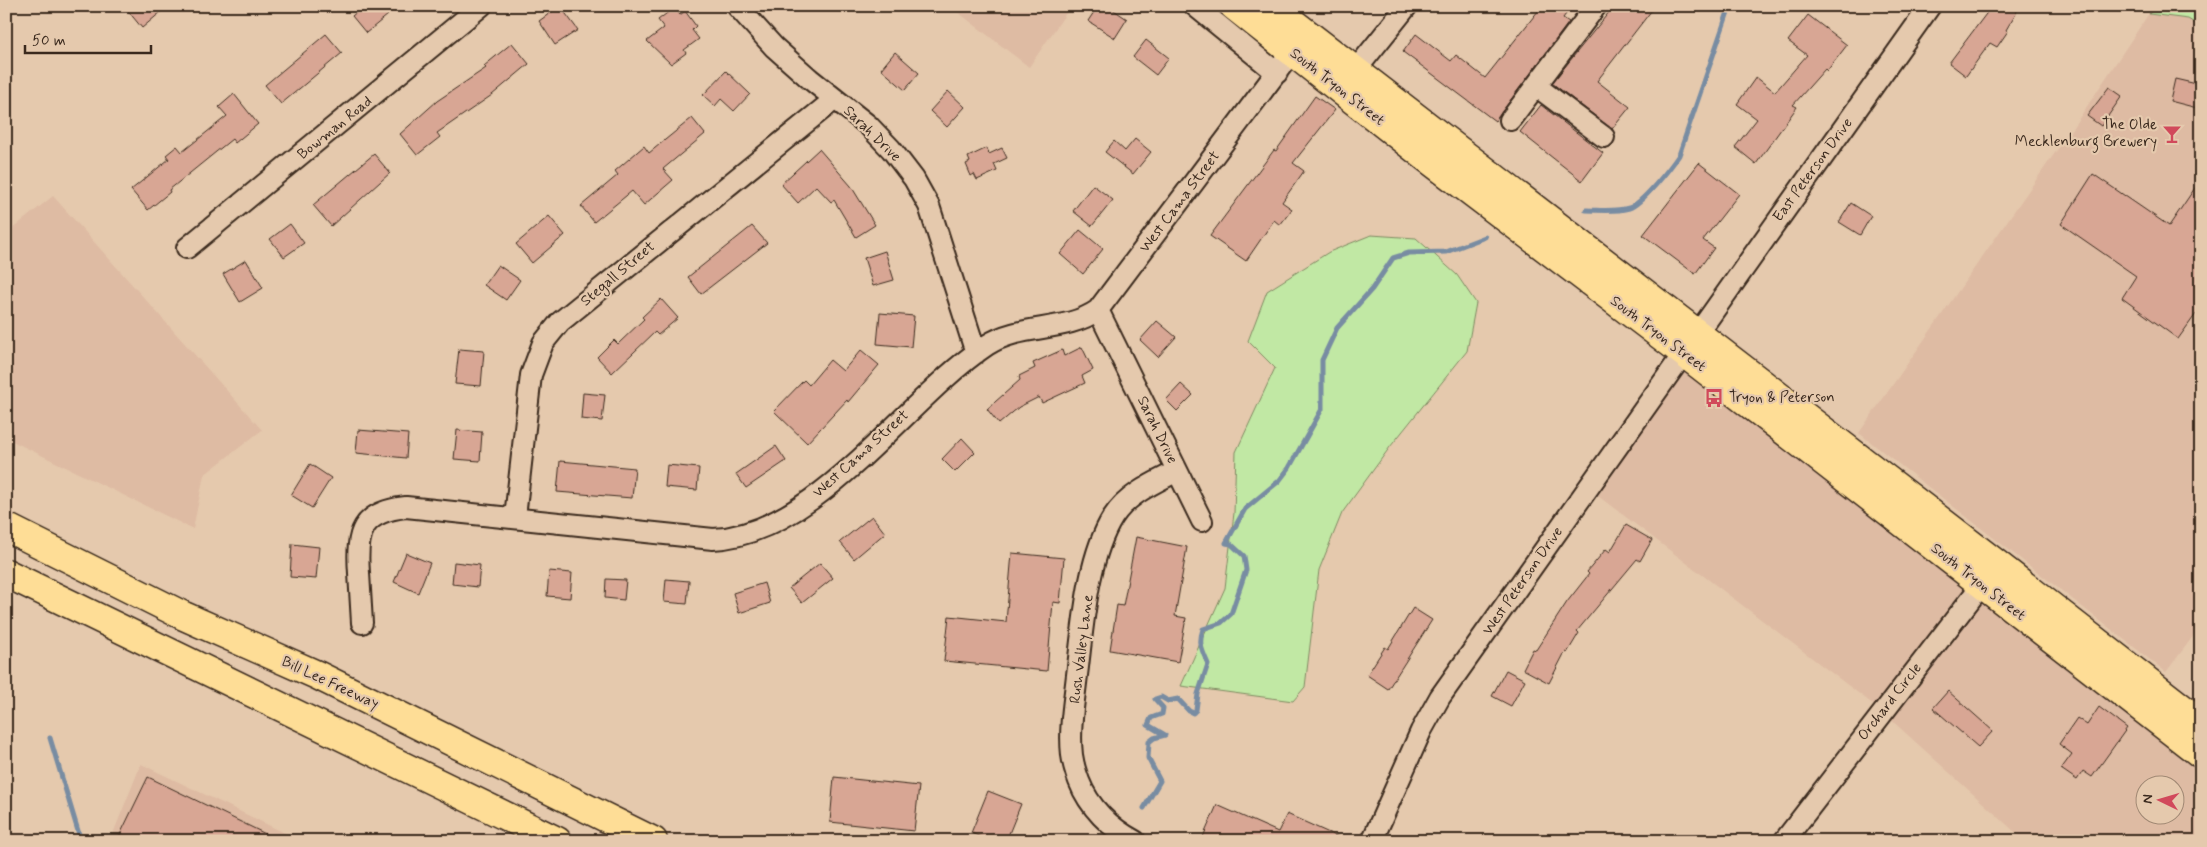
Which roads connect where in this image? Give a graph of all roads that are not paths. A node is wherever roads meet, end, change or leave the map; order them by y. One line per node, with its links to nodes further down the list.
1 (481, 6): 16 (street, Bowman Road)
2 (738, 6): 13 (street, Sarah Drive)
3 (1195, 6): 10 (street)
4 (1234, 6): 9 (main road, South Tryon Street)
5 (1271, 6): 9 (main road, South Tryon Street)
6 (1407, 6): 11 (street)
7 (1596, 6): 12 (street)
8 (1930, 6): 18 (street, East Peterson Drive)
9 (1299, 42): 10 (street, West Cama Street); 11 (main road, South Tryon Street)
10 (1277, 74): 17 (street, West Cama Street)
11 (1348, 80): 18 (main road, South Tryon Street)
12 (1536, 86): 14 (street); 15 (street)
13 (835, 99): 19 (street, Sarah Drive); 21 (street, Stegall Street)
14 (1510, 120)
15 (1604, 137)
16 (187, 248)
17 (1098, 310): 19 (street, West Cama Street); 20 (street, Sarah Drive)
18 (1690, 343): 27 (main road, South Tryon Street); 36 (street, West Peterson Drive)
19 (976, 352): 21 (street, West Cama Street)
20 (1177, 471): 23 (street, Sarah Drive); 35 (street, Rush Valley Lane)
21 (515, 517): 30 (street, West Cama Street)
22 (6, 519): 25 (main road)
23 (1202, 521)
24 (6, 527): 25 (main road, Bill Lee Freeway)
25 (48, 548): 34 (main road, Bill Lee Freeway)
26 (6, 573): 29 (main road)
27 (1990, 575): 31 (main road, South Tryon Street); 32 (main road, South Tryon Street); 37 (street, Orchard Circle)
28 (6, 579): 29 (main road)
29 (62, 600): 33 (main road)
30 (362, 623)
31 (2201, 723)
32 (2201, 754)
33 (557, 841)
34 (654, 841)
35 (1135, 841)
36 (1372, 841)
37 (1784, 841)

